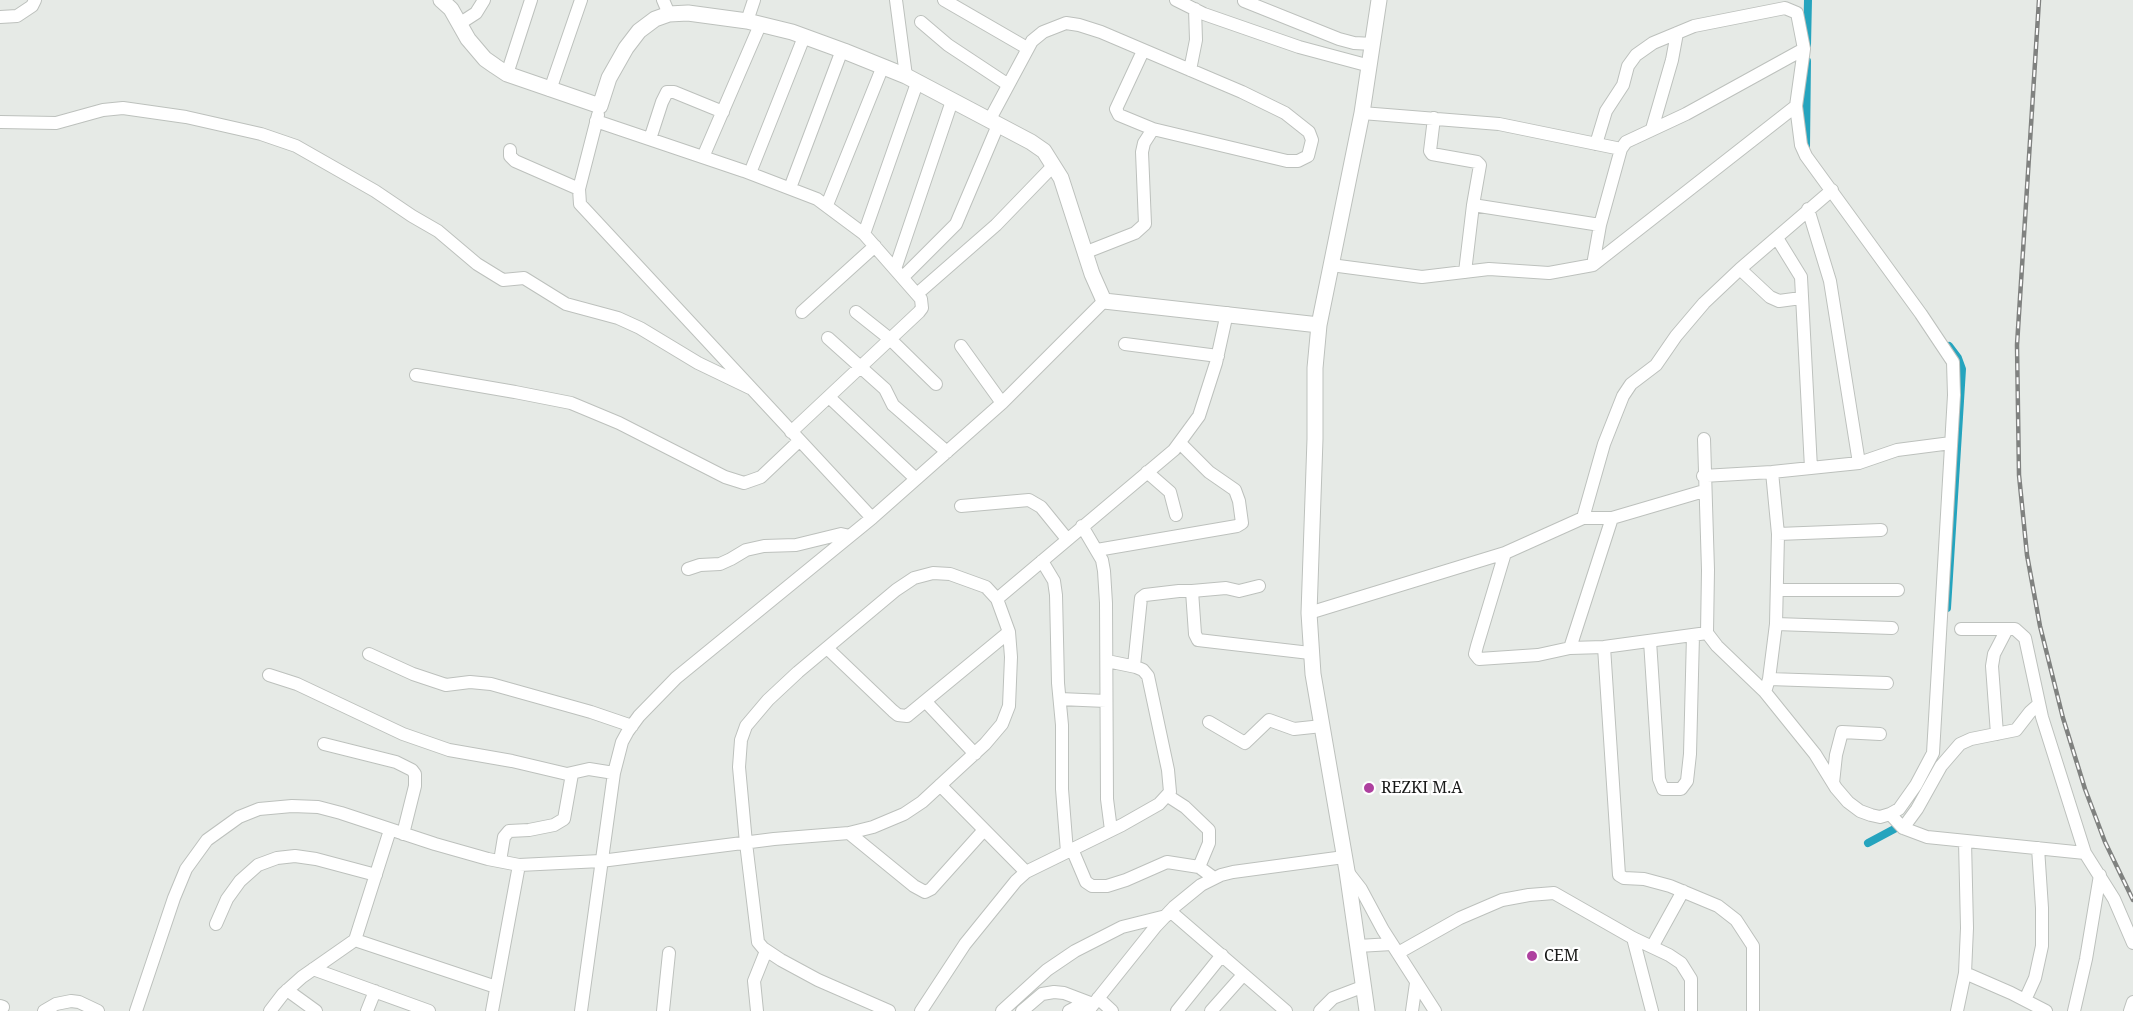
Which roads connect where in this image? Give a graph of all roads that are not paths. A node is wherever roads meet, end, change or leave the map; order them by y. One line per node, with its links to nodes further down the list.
1 (35, 0): 14 (street)
2 (441, 0): 17 (main road)
3 (484, 0): 17 (street)
4 (531, 0): 28 (street)
5 (581, 0): 31 (street)
6 (754, 0): 16 (street)
7 (896, 0): 29 (street)
8 (944, 0): 21 (street)
9 (1176, 0): 13 (street)
10 (1379, 0): 20 (main road)
11 (1244, 1): 20 (street)
12 (666, 7): 16 (main road); 36 (main road)
13 (1195, 9): 26 (street); 27 (street)
14 (0, 17)
15 (921, 22): 30 (street)
16 (753, 23): 19 (main road); 34 (street)
17 (459, 24): 28 (main road)
18 (1677, 33): 22 (street); 41 (street); 43 (street)
19 (804, 36): 23 (main road); 48 (street)
20 (1373, 44): 26 (main road)
21 (1027, 48): 24 (street); 30 (street)
22 (1804, 49): 33 (street); 41 (street)
23 (843, 51): 25 (main road); 49 (street)
24 (1143, 51): 27 (street); 40 (street)
25 (883, 66): 29 (main road); 53 (street)
26 (1370, 66): 35 (main road)
27 (1190, 70): 40 (street)
28 (507, 74): 31 (main road)
29 (911, 80): 32 (main road); 56 (street)
30 (1007, 84): 39 (street)
31 (550, 90): 36 (main road)
32 (952, 100): 39 (main road); 64 (street)
33 (1796, 106): 51 (street); 61 (street)
34 (723, 112): 42 (street); 46 (street)
35 (1362, 113): 37 (street); 60 (main road)
36 (598, 114): 42 (street); 50 (street)
37 (1434, 118): 43 (street); 52 (street)
38 (0, 122): 80 (street)
39 (993, 123): 47 (main road); 64 (street)
40 (1153, 129): 59 (street)
41 (1652, 129): 44 (street)
42 (650, 140): 46 (street)
43 (1596, 144): 44 (street)
44 (1621, 149): 55 (street)
45 (510, 150): 50 (street)
46 (703, 157): 48 (street)
47 (1054, 165): 59 (main road); 65 (street)
48 (750, 173): 49 (street)
49 (790, 188): 53 (street)
50 (579, 189): 80 (street)
51 (1832, 190): 54 (street); 86 (street)
52 (1473, 205): 55 (street); 63 (street)
53 (827, 206): 56 (street)
54 (1808, 210): 57 (street); 88 (street)
55 (1600, 225): 61 (street)
56 (864, 234): 58 (street)
57 (1777, 238): 62 (street); 66 (street)
58 (875, 246): 64 (street); 68 (street)
59 (1084, 253): 67 (main road)
60 (1331, 265): 63 (street); 71 (main road)
61 (1593, 265): 63 (street)
62 (1740, 269): 66 (street); 98 (street)
63 (1465, 272)
64 (899, 273): 65 (street)
65 (917, 294): 73 (street)
66 (1801, 298): 89 (street)
67 (1104, 301): 70 (main road); 82 (street)
68 (802, 312)
69 (856, 312): 73 (street)
70 (1227, 313): 71 (main road); 76 (street)
71 (1318, 325): 114 (main road)
72 (828, 338): 77 (street)
73 (890, 339): 77 (street); 79 (street)
74 (1125, 344): 76 (street)
75 (961, 346): 82 (street)
76 (1218, 356): 85 (street)
77 (861, 367): 81 (street); 87 (street)
78 (416, 375): 83 (street)
79 (936, 384)
80 (750, 388): 83 (street)
81 (830, 398): 83 (street); 93 (street)
82 (1002, 403): 87 (street)
83 (795, 436): 97 (street)
84 (1704, 439): 92 (street)
85 (1180, 443): 90 (street); 105 (street)
86 (1951, 443): 88 (street); 150 (street)
87 (946, 452): 93 (street)
88 (1859, 463): 89 (street)
89 (1811, 468): 91 (street)
90 (1147, 472): 96 (street); 100 (street)
91 (1772, 472): 92 (street); 102 (street)
92 (1703, 476): 94 (street)
93 (916, 479): 97 (street)
94 (1704, 491): 99 (street); 120 (street)
95 (961, 506): 104 (street)
96 (1176, 514)
97 (872, 518): 103 (street)
98 (1584, 518): 99 (street); 106 (street)
99 (1612, 518): 125 (street)
100 (1082, 526): 104 (street); 105 (street)
101 (1881, 530): 102 (street)
102 (1778, 534): 110 (street)
103 (850, 536): 108 (street); 139 (street)
104 (1067, 539): 107 (street)
105 (1097, 550): 128 (street)
106 (1505, 552): 114 (street); 125 (street)
107 (1042, 561): 113 (street); 134 (street)
108 (688, 569)
109 (1259, 586): 112 (street)
110 (1777, 590): 111 (street); 115 (street)
111 (1898, 590)
112 (1192, 591): 126 (street); 129 (street)
113 (998, 599): 119 (street); 124 (street)
114 (1309, 613): 126 (main road)
115 (1776, 624): 116 (street); 131 (street)
116 (1892, 628)
117 (1961, 629): 118 (street)
118 (2006, 631): 137 (street); 142 (street)
119 (1009, 632): 136 (street); 144 (street)
120 (1707, 633): 121 (street); 133 (street)
121 (1693, 635): 122 (street); 122 (street)
122 (1650, 641): 123 (street)
123 (1604, 647): 125 (street); 170 (street)
124 (827, 648): 136 (street); 157 (street)
125 (1570, 648)
126 (1310, 653): 140 (main road)
127 (369, 654): 139 (street)
128 (1107, 661): 129 (street); 135 (street)
129 (1134, 666): 149 (street)
130 (269, 675): 146 (street)
131 (1769, 679): 132 (street); 133 (street)
132 (1887, 683)
133 (1765, 692): 147 (street)
134 (1060, 699): 135 (street); 159 (street)
135 (1106, 701): 153 (street)
136 (926, 702): 144 (street)
137 (2039, 704): 142 (street); 160 (street)
138 (1209, 722): 140 (street)
139 (632, 726): 145 (street)
140 (1322, 726): 163 (main road)
141 (1880, 734): 147 (street)
142 (1997, 734): 150 (street)
143 (324, 744): 155 (street)
144 (975, 754): 148 (street)
145 (614, 773): 146 (street); 162 (street)
146 (572, 774): 161 (street)
147 (1833, 783): 150 (street)
148 (940, 785): 152 (street); 154 (street)
149 (1168, 796): 153 (street); 165 (street)
150 (1898, 823): 156 (street)
151 (390, 830): 155 (street); 167 (street); 195 (street)
152 (984, 830): 154 (street); 166 (street)
153 (1111, 830): 159 (street)
154 (849, 833): 157 (street)
155 (403, 834): 161 (street)
156 (1965, 841): 158 (street); 183 (street)
157 (746, 843): 162 (street); 179 (street)
158 (2038, 848): 160 (street); 190 (street)
159 (1070, 851): 165 (street); 166 (street)
160 (2085, 853): 168 (street)
161 (500, 861): 164 (street)
162 (601, 861): 164 (street); 201 (street)
163 (1345, 864): 169 (street); 176 (main road); 178 (street)
164 (519, 865): 186 (street)
165 (1199, 867): 169 (street)
166 (1026, 872): 205 (street)
167 (376, 875): 172 (street); 174 (street)
168 (2100, 875): 175 (street); 222 (street)
169 (1214, 878): 171 (street)
170 (1683, 891): 177 (street); 219 (street)
171 (1168, 914): 181 (street); 192 (street); 206 (street)
172 (216, 924)
173 (1633, 938): 177 (street); 178 (street); 217 (street)
174 (355, 940): 182 (street); 186 (street)
175 (2133, 943)
176 (1358, 946): 178 (street); 187 (main road)
177 (1652, 947): 218 (street)
178 (1395, 949): 185 (street)
179 (766, 951): 203 (street); 204 (street)
180 (669, 953): 202 (street)
181 (1222, 956): 184 (street); 210 (street)
182 (313, 969): 188 (street); 189 (street)
183 (1965, 973): 190 (street); 220 (street)
184 (1243, 975): 211 (street); 212 (street)
185 (1416, 983): 215 (street); 216 (street)
186 (496, 987): 200 (street)
187 (1362, 987): 213 (street); 214 (main road)
188 (287, 990): 196 (street); 197 (street)
189 (375, 991): 198 (street); 199 (street)
190 (2025, 1000): 221 (street)
191 (2133, 1002): 223 (street)
192 (1091, 1004): 207 (street); 208 (street); 209 (street)
193 (44, 1011): 194 (street)
194 (98, 1011)
195 (136, 1011)
196 (270, 1011)
197 (316, 1011)
198 (367, 1011)
199 (429, 1011)
200 (492, 1011)
201 (581, 1011)
202 (663, 1011)
203 (757, 1011)
204 (889, 1011)
205 (921, 1011)
206 (1002, 1011)
207 (1023, 1011)
208 (1069, 1011)
209 (1112, 1011)
210 (1176, 1011)
211 (1211, 1011)
212 (1286, 1011)
213 (1320, 1011)
214 (1367, 1011)
215 (1412, 1011)
216 (1435, 1011)
217 (1652, 1011)
218 (1691, 1011)
219 (1754, 1011)
220 (1958, 1011)
221 (2046, 1011)
222 (2074, 1011)
223 (2130, 1011)

